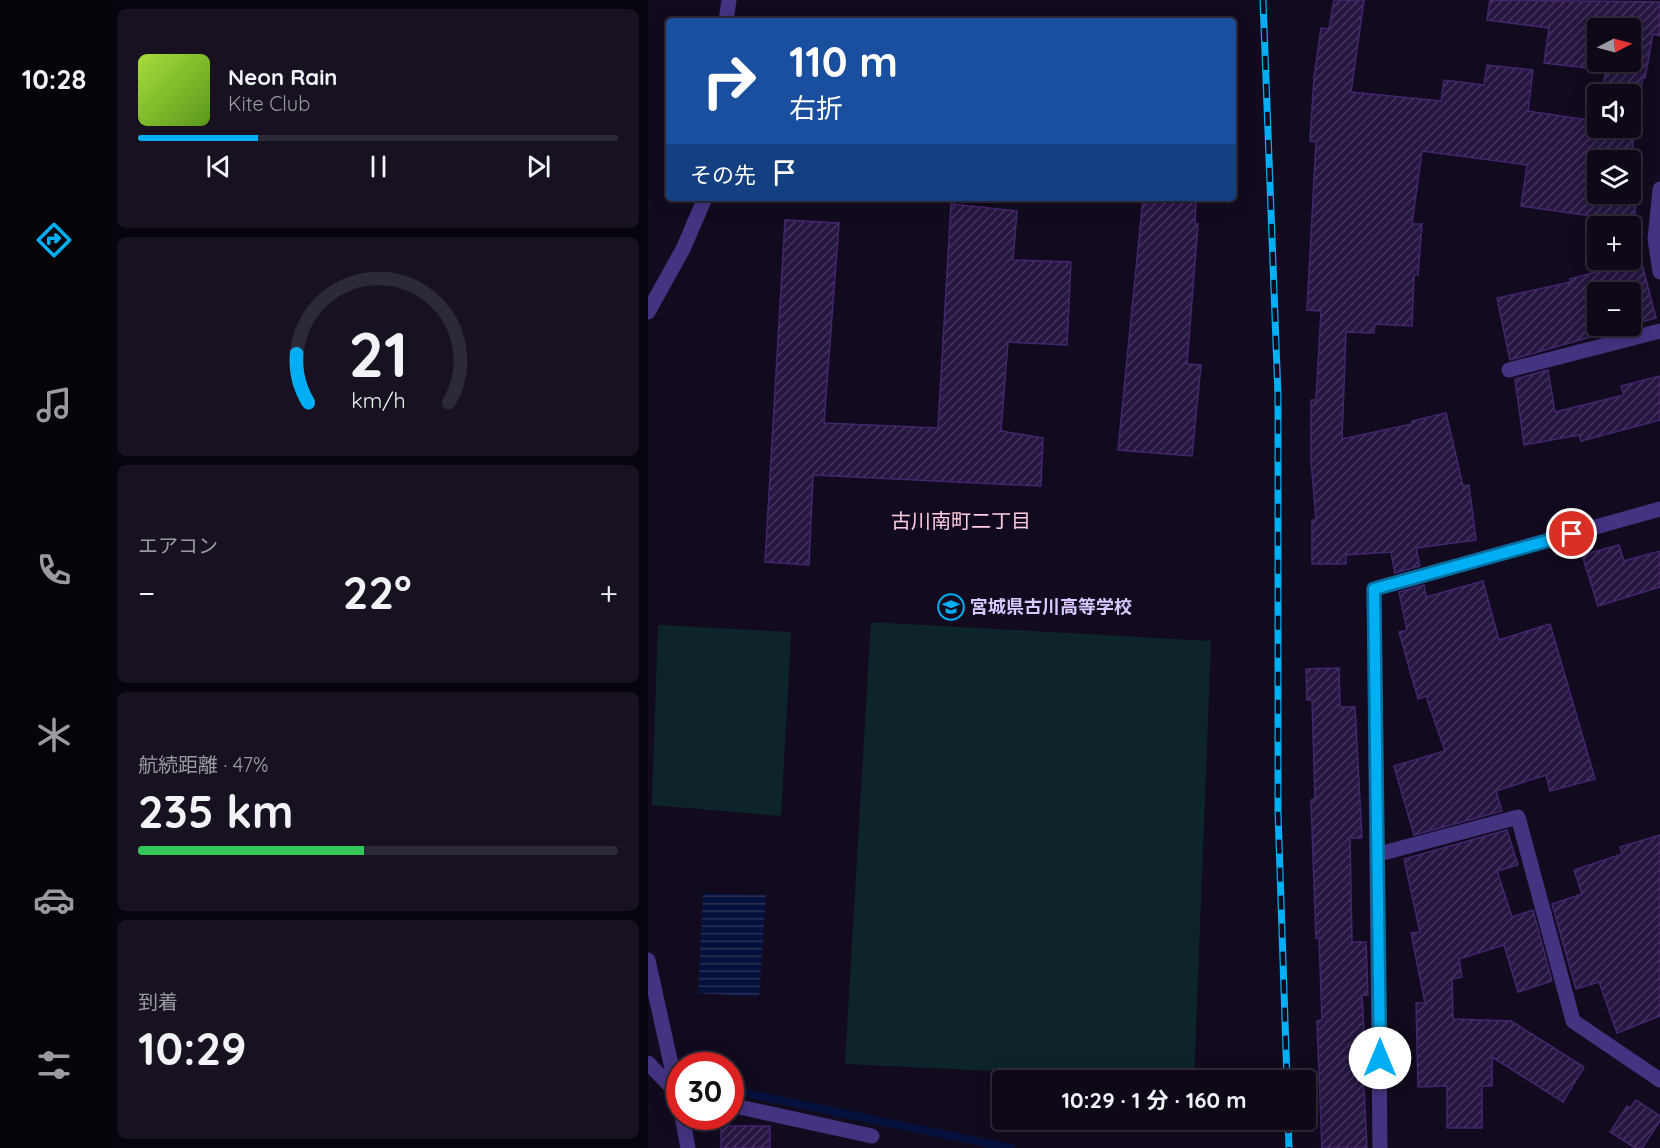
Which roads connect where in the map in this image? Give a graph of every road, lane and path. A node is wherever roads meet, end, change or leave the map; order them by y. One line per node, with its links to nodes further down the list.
1 (729, 0): 2 (street)
2 (726, 18)
3 (1660, 189): 5 (street)
4 (704, 201): 6 (street)
5 (1660, 272)
6 (648, 312)
7 (1660, 331): 8 (street)
8 (1509, 370)
9 (1660, 509): 10 (street)
10 (1379, 854): 16 (street); 22 (street)
11 (648, 960): 13 (street)
12 (648, 1024): 13 (street)
13 (666, 1042): 14 (street)
14 (668, 1052)
15 (648, 1063): 17 (street)
16 (1660, 1080)
17 (666, 1083)
18 (744, 1108): 20 (street)
19 (685, 1130): 21 (street)
20 (872, 1136)
21 (688, 1148)
22 (1380, 1148)

